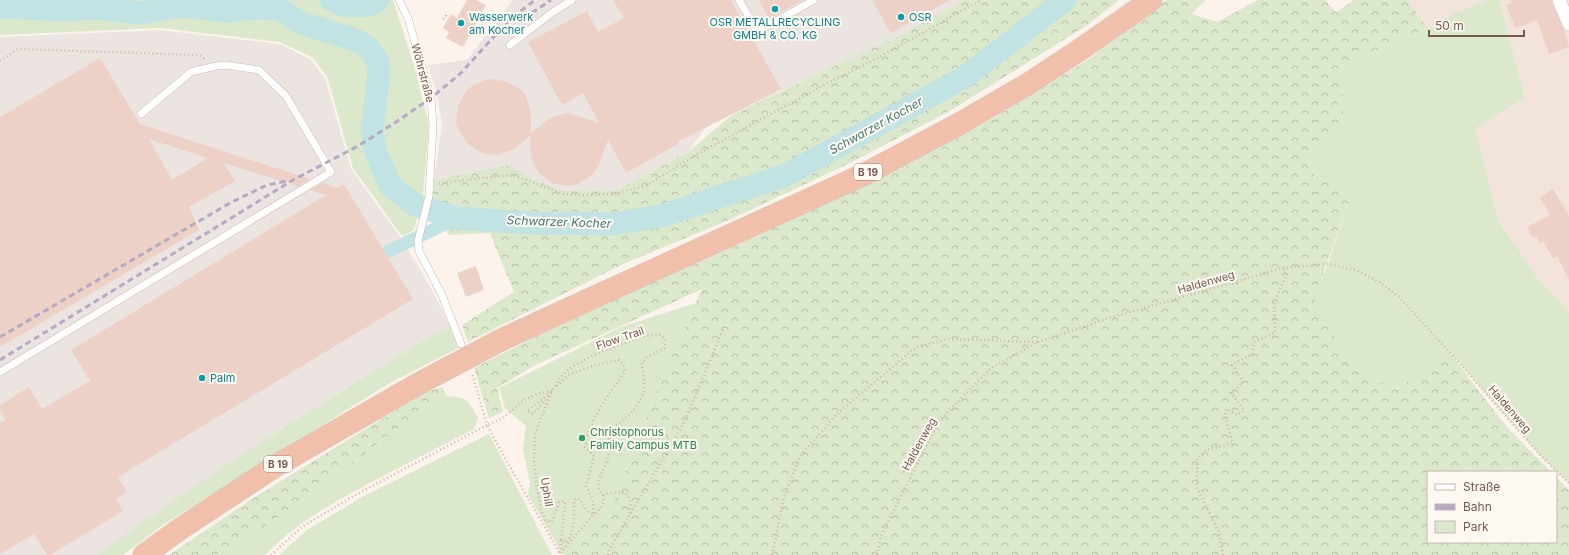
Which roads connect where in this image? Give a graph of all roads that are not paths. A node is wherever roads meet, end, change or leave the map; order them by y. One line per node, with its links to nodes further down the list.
1 (399, 0): 10 (lane, Wöhrstraße)
2 (572, 0): 8 (lane)
3 (740, 0): 4 (lane)
4 (814, 0)
5 (1151, 0): 12 (highway, B 19)
6 (1559, 0): 7 (street)
7 (1569, 24)
8 (510, 45)
9 (141, 114): 11 (lane)
10 (461, 344)
11 (0, 372)
12 (144, 555)

